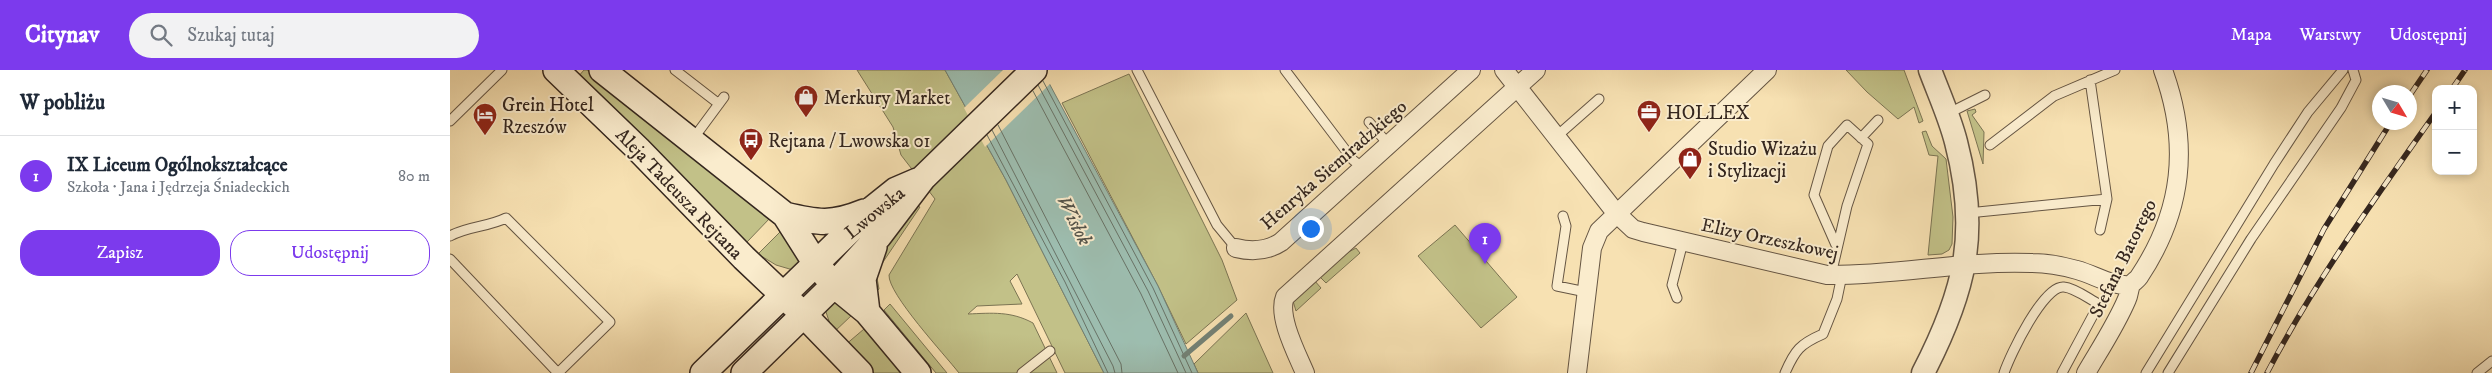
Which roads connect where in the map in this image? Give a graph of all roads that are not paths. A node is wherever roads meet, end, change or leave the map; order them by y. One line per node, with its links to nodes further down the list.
1 (502, 70): 23 (lane)
2 (556, 70): 51 (main road, Aleja Tadeusza Rejtana)
3 (602, 70): 27 (main road, Aleja Tadeusza Rejtana)
4 (675, 70): 27 (lane)
5 (1034, 70): 31 (main road)
6 (1137, 70): 43 (lane)
7 (1285, 70): 30 (lane)
8 (1471, 70): 28 (street, Henryka Siemiradzkiego)
9 (1504, 70): 18 (street, Elizy Orzeszkowej)
10 (1536, 70): 18 (street)
11 (1767, 70): 34 (street)
12 (1930, 70): 21 (street)
13 (2115, 70): 17 (lane)
14 (2163, 70): 49 (street, Stefana Batorego)
15 (2343, 70): 70 (lane)
16 (2353, 70): 71 (lane)
17 (2090, 80): 29 (lane); 32 (lane)
18 (1517, 87): 25 (street, Elizy Orzeszkowej); 63 (street)
19 (1985, 95): 21 (lane)
20 (1599, 99): 25 (lane)
21 (1947, 114): 35 (street)
22 (1878, 120): 26 (lane)
23 (450, 121)
24 (1369, 122): 28 (lane)
25 (1557, 136): 34 (street, Elizy Orzeszkowej)
26 (1861, 138): 42 (lane); 42 (lane)
27 (691, 141): 36 (main road, Aleja Tadeusza Rejtana)
28 (1389, 145): 30 (street, Henryka Siemiradzkiego)
29 (1990, 145)
30 (1363, 168): 43 (street, Henryka Siemiradzkiego)
31 (923, 178): 33 (main road, Lwowska); 40 (main road, Lwowska)
32 (2107, 199): 35 (lane); 38 (lane)
33 (871, 210): 36 (main road); 45 (main road, Lwowska)
34 (1616, 213): 41 (street, Elizy Orzeszkowej); 50 (street)
35 (1968, 213): 47 (street)
36 (785, 215): 45 (main road, Aleja Tadeusza Rejtana)
37 (1563, 216): 50 (lane)
38 (2100, 230)
39 (450, 236): 57 (lane)
40 (880, 236): 48 (main road, Lwowska); 53 (main road)
41 (1683, 242): 46 (street, Elizy Orzeszkowej); 52 (lane)
42 (1836, 245): 46 (lane)
43 (1236, 248)
44 (450, 260): 57 (lane)
45 (816, 264): 48 (main road, Aleja Tadeusza Rejtana); 51 (main road, Lwowska)
46 (1836, 275): 47 (street, Elizy Orzeszkowej); 65 (lane)
47 (1962, 276): 49 (street, Elizy Orzeszkowej); 66 (street)
48 (834, 285): 53 (main road, Aleja Tadeusza Rejtana); 54 (main road, Lwowska)
49 (2131, 285): 69 (street, Stefana Batorego)
50 (1586, 292): 64 (street)
51 (784, 295): 54 (main road, Aleja Tadeusza Rejtana); 58 (main road, Lwowska)
52 (1677, 298)
53 (867, 312): 61 (main road, Aleja Tadeusza Rejtana)
54 (804, 315): 59 (main road, Lwowska); 60 (main road, Aleja Tadeusza Rejtana)
55 (1050, 351): 62 (lane)
56 (2492, 361): 72 (lane)
57 (558, 373)
58 (703, 373)
59 (744, 373)
60 (860, 373)
61 (918, 373)
62 (1022, 373)
63 (1305, 373)
64 (1577, 373)
65 (1785, 373)
66 (1923, 373)
67 (2004, 373): 68 (lane)
68 (2062, 373)
69 (2086, 373)
70 (2146, 373)
71 (2168, 373)
72 (2477, 373)

